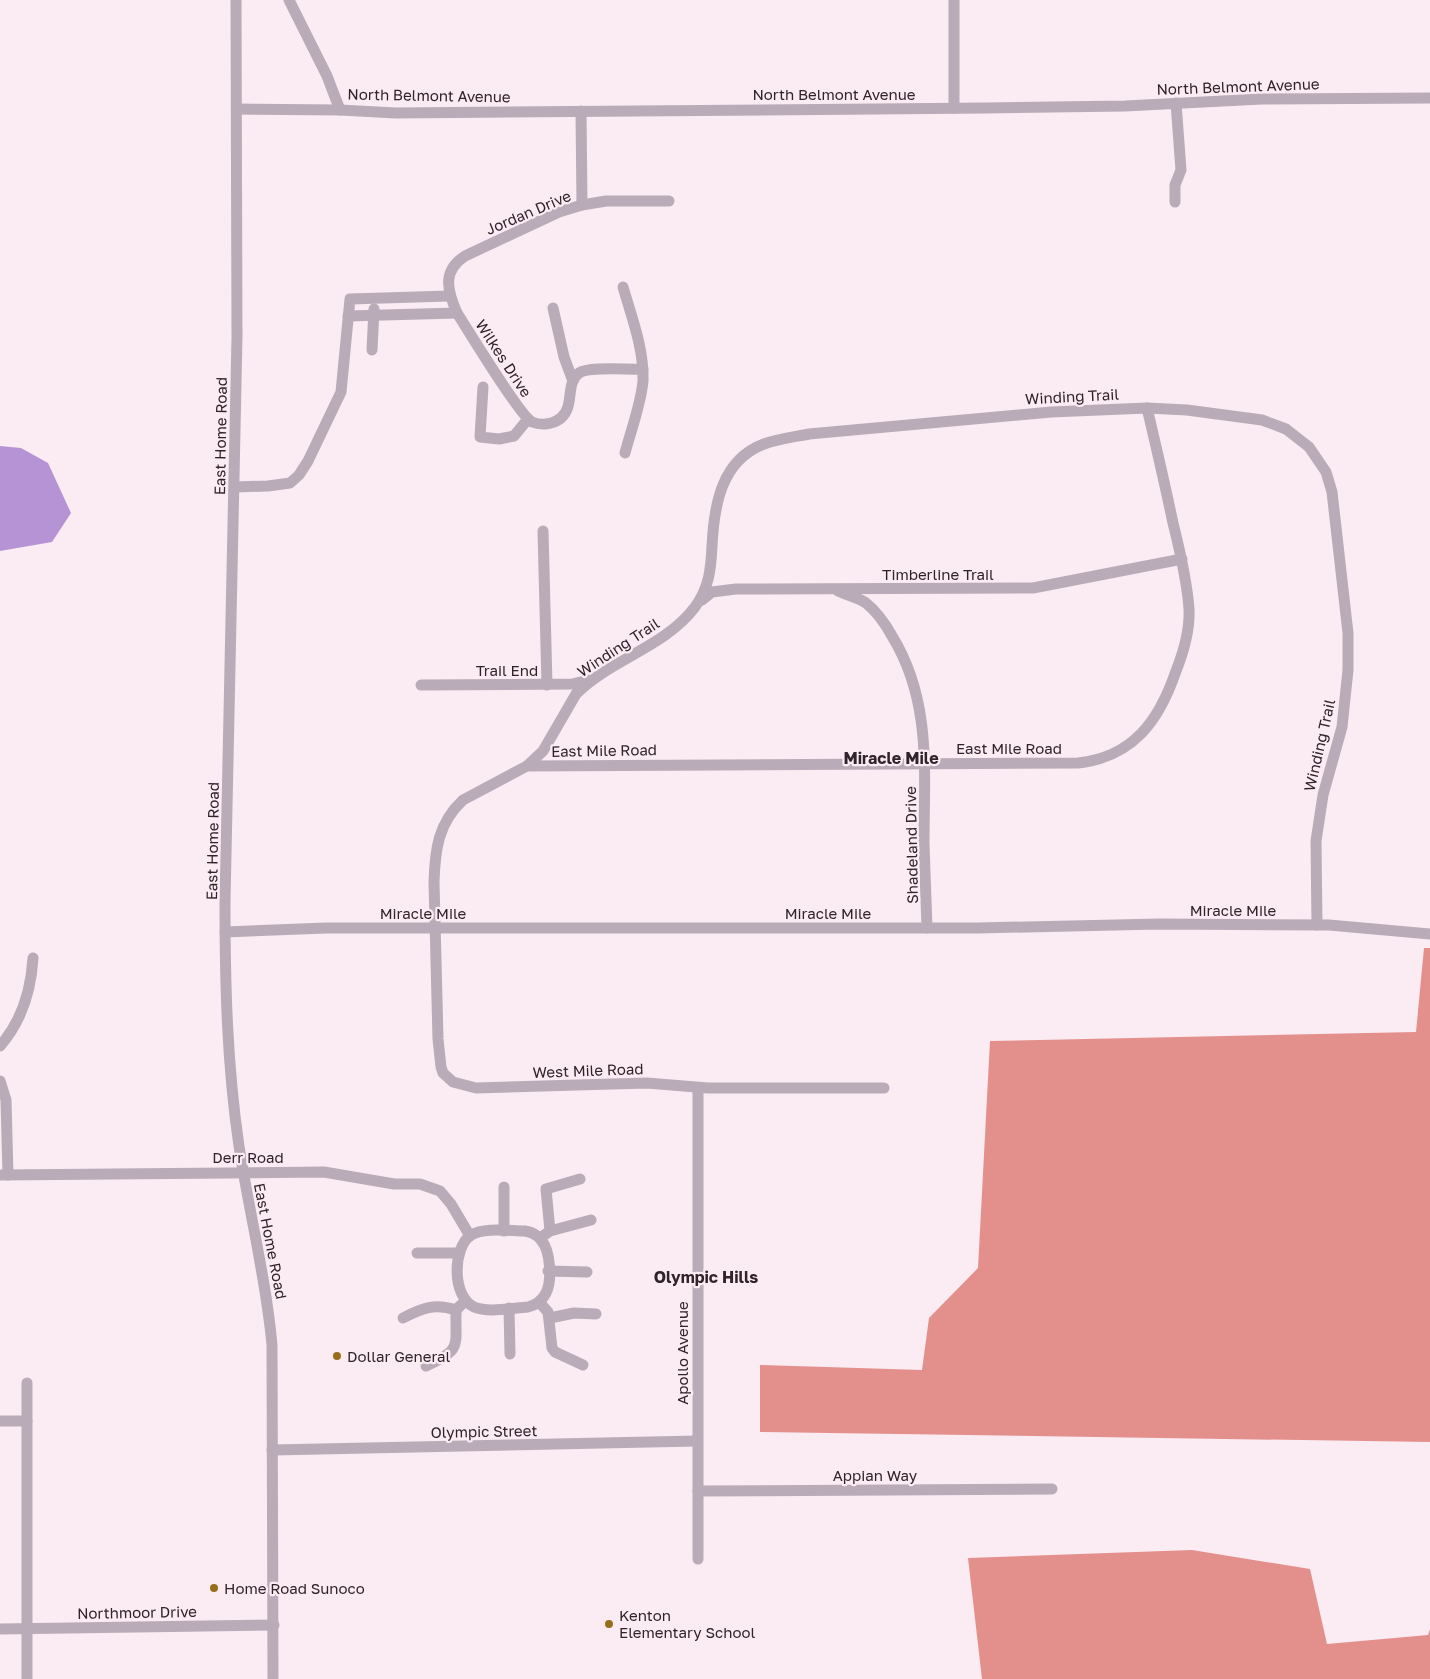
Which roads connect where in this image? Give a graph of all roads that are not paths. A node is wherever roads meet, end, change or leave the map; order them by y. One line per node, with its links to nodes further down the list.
1 (236, 0): 7 (street, East Home Road)
2 (289, 0): 8 (street)
3 (954, 0): 6 (street)
4 (1430, 98): 5 (street, North Belmont Avenue)
5 (1176, 103): 6 (street, North Belmont Avenue); 11 (street)
6 (954, 108): 9 (street, North Belmont Avenue)
7 (237, 109): 8 (street, North Belmont Avenue); 27 (street, East Home Road)
8 (340, 110): 9 (street, North Belmont Avenue)
9 (581, 111): 12 (street)
10 (669, 201): 12 (street, Jordan Drive)
11 (1175, 202)
12 (582, 205): 14 (street, Jordan Drive)
13 (623, 287): 21 (street)
14 (449, 296): 15 (street); 17 (street, Jordan Drive)
15 (374, 298): 18 (street); 19 (street)
16 (553, 308): 22 (street)
17 (457, 312): 18 (street); 25 (street, Wilkes Drive)
18 (374, 315): 19 (street); 20 (street)
19 (348, 316): 27 (street)
20 (372, 350)
21 (643, 370): 22 (street); 26 (street)
22 (573, 381): 25 (street)
23 (483, 388): 25 (street)
24 (1147, 408): 29 (street, East Mile Road); 31 (street, Winding Trail); 37 (street, Winding Trail)
25 (528, 419)
26 (625, 452)
27 (235, 487): 40 (street, East Home Road)
28 (543, 530): 33 (street)
29 (1182, 559): 30 (street, Timberline Trail); 35 (street, East Mile Road)
30 (833, 589): 31 (street, Timberline Trail); 35 (street, Shadeland Drive)
31 (696, 605): 32 (street, Winding Trail)
32 (593, 679): 33 (street, Trail End); 36 (street, Winding Trail)
33 (547, 685): 34 (street, Trail End)
34 (421, 686)
35 (925, 763): 36 (street, East Mile Road); 39 (street, Shadeland Drive)
36 (527, 766): 38 (street, East Mile Road)
37 (1317, 925): 39 (street, Miracle Mile); 41 (street, Miracle Mile)
38 (436, 928): 39 (street, Miracle Mile); 40 (street, Miracle Mile); 45 (street, West Mile Road)
39 (928, 928)
40 (225, 932): 47 (street, East Home Road)
41 (1430, 934)
42 (33, 958): 43 (street)
43 (0, 1046)
44 (0, 1081): 48 (street)
45 (698, 1088): 46 (street, West Mile Road); 73 (street, Apollo Avenue)
46 (884, 1088)
47 (243, 1172): 48 (street, Derr Road); 54 (street, Derr Road); 74 (street, East Home Road)
48 (4, 1175)
49 (580, 1179): 53 (street)
50 (504, 1187): 52 (street)
51 (591, 1220): 53 (street)
52 (504, 1231): 54 (street); 55 (street)
53 (550, 1231): 55 (street)
54 (470, 1236): 57 (street)
55 (540, 1238): 58 (street)
56 (417, 1253): 57 (street)
57 (459, 1253): 60 (street)
58 (548, 1271): 59 (street); 61 (street)
59 (586, 1272)
60 (465, 1300): 62 (street); 63 (street)
61 (539, 1302): 62 (street); 66 (street)
62 (509, 1308): 67 (street)
63 (456, 1310): 65 (street); 69 (street)
64 (596, 1314): 66 (street)
65 (403, 1318)
66 (550, 1318): 68 (street)
67 (510, 1354)
68 (583, 1365)
69 (426, 1366)
70 (27, 1383): 71 (street)
71 (27, 1421): 72 (street); 80 (street)
72 (0, 1422)
73 (697, 1442): 74 (street, Olympic Street); 76 (street, Apollo Avenue)
74 (272, 1450): 78 (street, East Home Road)
75 (1052, 1489): 76 (street, Appian Way)
76 (698, 1490): 77 (street, Apollo Avenue)
77 (698, 1559)
78 (274, 1625): 80 (street, Northmoor Drive); 82 (street, East Home Road)
79 (0, 1629): 80 (street, Northmoor Drive)
80 (27, 1629): 81 (street)
81 (27, 1679)
82 (273, 1679)

